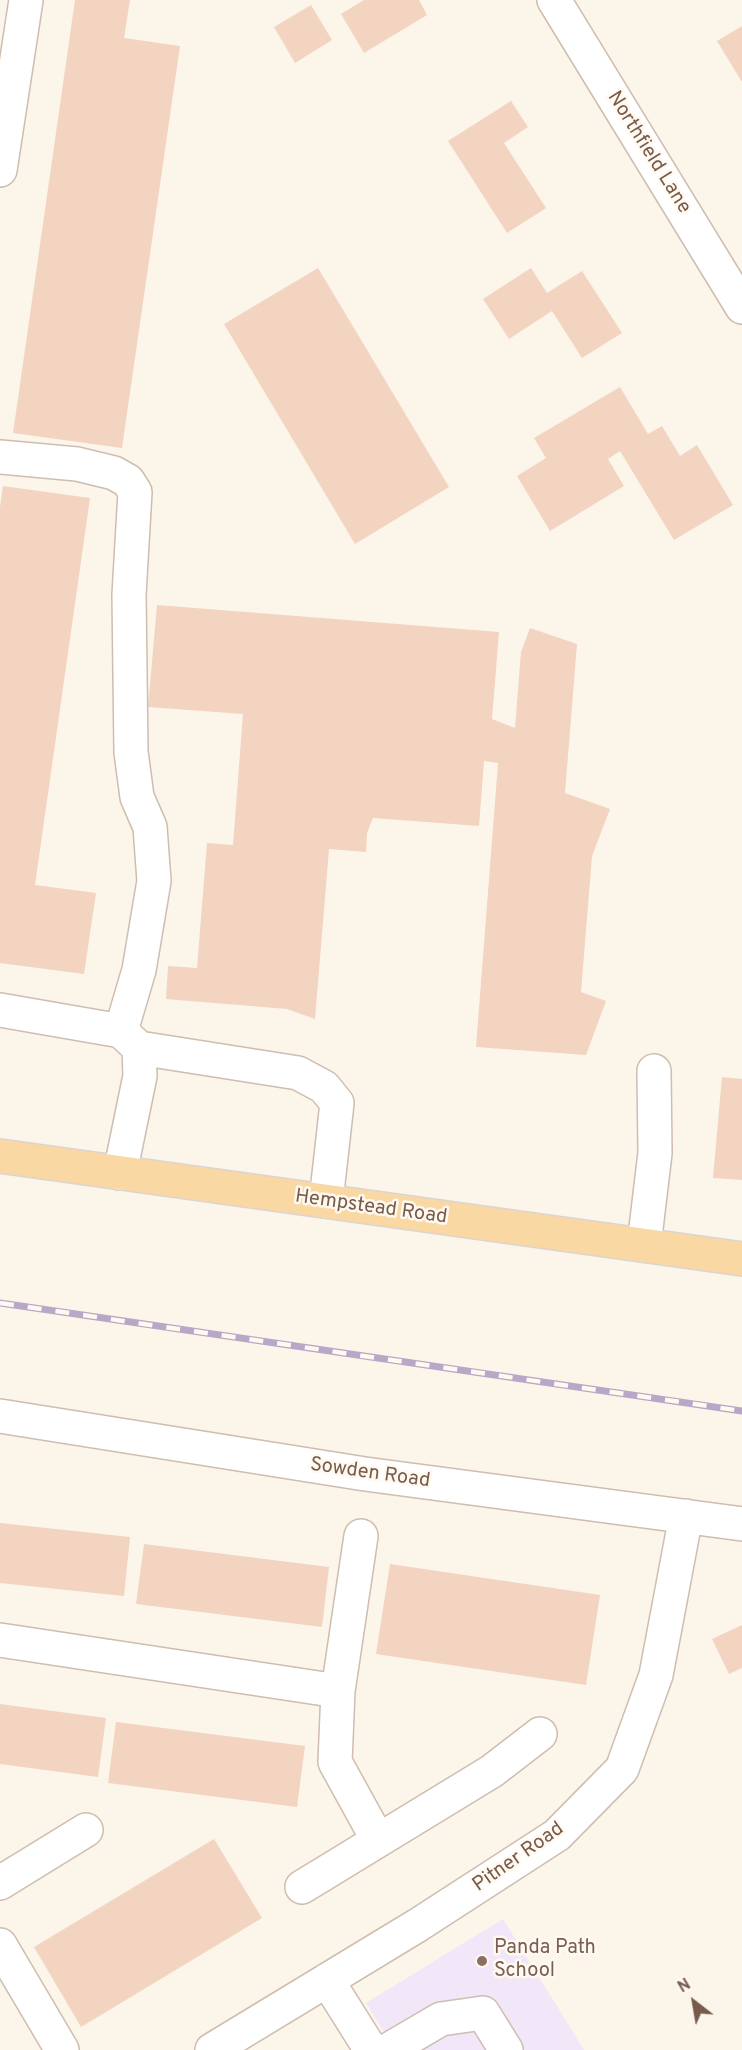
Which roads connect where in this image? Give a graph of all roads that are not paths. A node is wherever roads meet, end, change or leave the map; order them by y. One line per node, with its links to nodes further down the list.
1 (26, 0): 3 (street)
2 (554, 0): 4 (street, Northfield Lane)
3 (0, 170)
4 (742, 307)
5 (0, 457): 7 (street)
6 (0, 1010): 7 (street)
7 (130, 1039): 10 (street); 11 (street)
8 (654, 1071): 12 (street)
9 (0, 1156): 10 (main road, Hempstead Road)
10 (120, 1173): 11 (main road, Hempstead Road)
11 (326, 1201): 12 (main road, Hempstead Road)
12 (644, 1245): 13 (main road, Hempstead Road)
13 (742, 1259)
14 (0, 1416): 15 (street, Sowden Road)
15 (686, 1516): 16 (street, Sowden Road); 26 (street, Pitner Road)
16 (742, 1524)
17 (361, 1536): 19 (street)
18 (0, 1640): 19 (street)
19 (338, 1691): 22 (street)
20 (540, 1734): 22 (street)
21 (86, 1830): 23 (street)
22 (378, 1840): 24 (street)
23 (0, 1883)
24 (302, 1887)
25 (0, 1945): 27 (street)
26 (327, 1980): 28 (street, Pitner Road); 29 (street)
27 (62, 2050)
28 (212, 2050)
29 (371, 2050)
30 (388, 2050): 31 (street)
31 (506, 2050)

